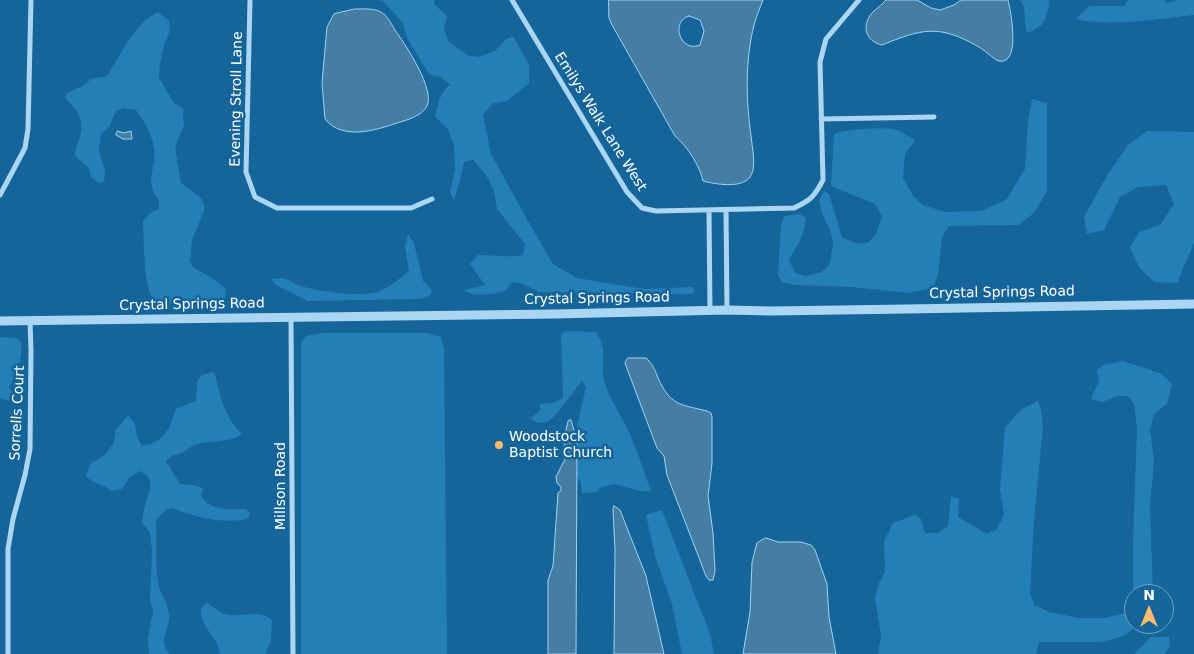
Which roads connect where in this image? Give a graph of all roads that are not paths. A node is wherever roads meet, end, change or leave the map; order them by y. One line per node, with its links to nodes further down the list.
1 (31, 0): 7 (street)
2 (250, 0): 8 (street, Evening Stroll Lane)
3 (512, 0): 10 (street, Emilys Walk Lane West)
4 (859, 0): 6 (street, Emilys Walk Lane West)
5 (934, 117): 6 (street)
6 (821, 119): 9 (street, Emilys Walk Lane West)
7 (0, 195)
8 (432, 198)
9 (726, 210): 10 (street, Emilys Walk Lane West); 13 (street)
10 (709, 211): 12 (street)
11 (1194, 304): 13 (street, Crystal Springs Road)
12 (710, 310): 13 (street, Crystal Springs Road); 14 (street, Crystal Springs Road)
13 (727, 310)
14 (291, 318): 16 (street, Crystal Springs Road); 18 (street, Millson Road)
15 (0, 321): 16 (street, Crystal Springs Road)
16 (30, 321): 17 (street, Sorrells Court)
17 (8, 654)
18 (293, 654)

